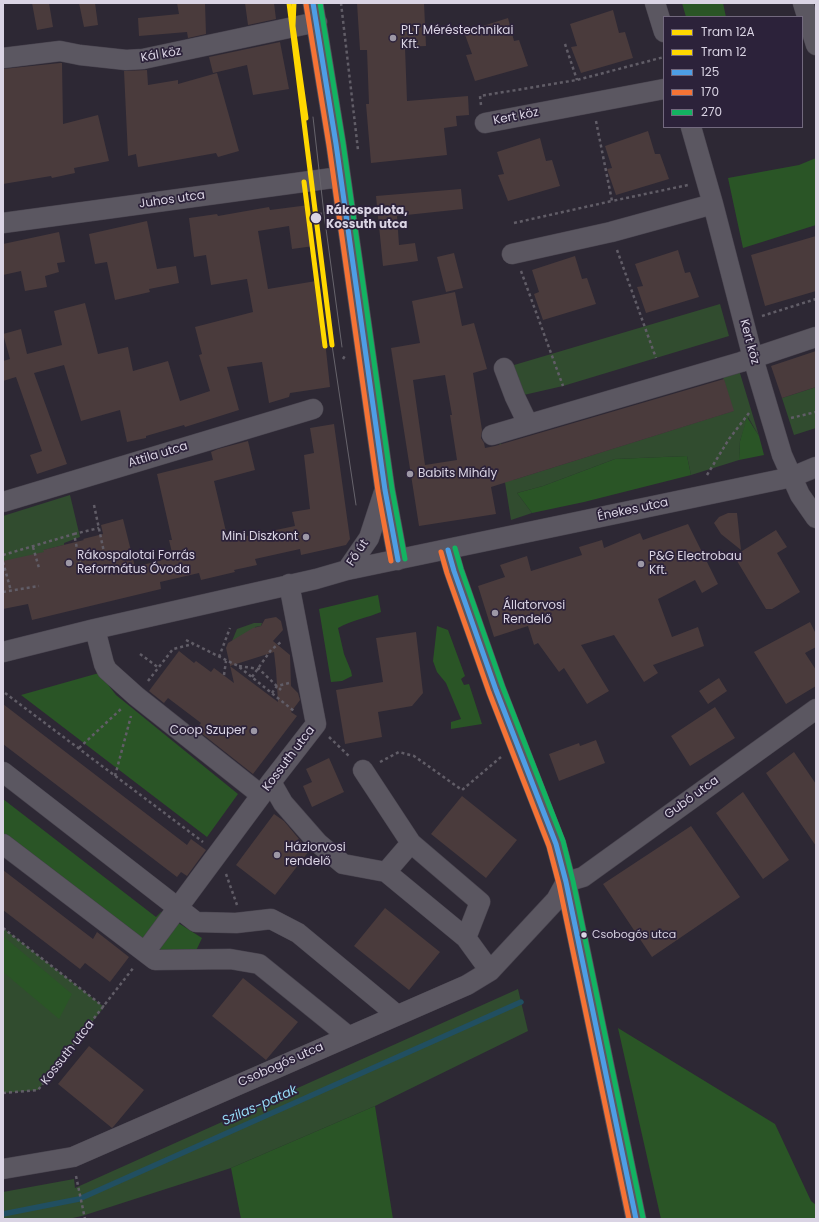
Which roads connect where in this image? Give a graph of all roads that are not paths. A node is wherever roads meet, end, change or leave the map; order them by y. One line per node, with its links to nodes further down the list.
1 (655, 3): 4 (street)
2 (803, 3): 5 (street)
3 (315, 13): 6 (street, Kál köz); 10 (street, Fő út)
4 (663, 29)
5 (816, 45)
6 (3, 58)
7 (663, 89): 8 (street, Kert köz)
8 (485, 123)
9 (691, 128): 11 (street, Kert köz)
10 (340, 177): 12 (street, Juhos utca); 22 (street, Fő út)
11 (713, 204): 13 (street); 15 (street, Kert köz)
12 (3, 223)
13 (513, 254)
14 (816, 337): 15 (street)
15 (753, 358): 18 (street); 21 (street, Kert köz)
16 (504, 368): 18 (street)
17 (313, 409): 23 (street, Attila utca)
18 (528, 424): 19 (street)
19 (492, 436)
20 (816, 467): 21 (street, Énekes utca)
21 (792, 477): 24 (street, Kert köz); 25 (street, Énekes utca)
22 (385, 490): 26 (street, Fő út); 27 (street, Fő út)
23 (3, 502)
24 (816, 518)
25 (448, 550): 26 (street); 38 (street)
26 (398, 560): 27 (street)
27 (346, 570): 28 (street)
28 (289, 584): 29 (street); 34 (street, Kossuth utca)
29 (95, 629): 30 (street); 34 (street)
30 (3, 652)
31 (816, 709): 38 (street, Gubó utca)
32 (363, 770): 35 (street)
33 (3, 772): 39 (street)
34 (266, 788): 37 (street); 39 (street, Kossuth utca)
35 (411, 843): 37 (street); 40 (street)
36 (3, 844): 41 (street)
37 (386, 872): 40 (street)
38 (566, 882): 42 (street, Csobogós utca); 46 (street)
39 (178, 909): 41 (street, Kossuth utca); 43 (street)
40 (466, 938): 42 (street)
41 (145, 952): 44 (street)
42 (490, 971): 43 (street, Csobogós utca)
43 (397, 1015): 44 (street, Csobogós utca)
44 (348, 1036): 45 (street, Csobogós utca)
45 (3, 1169)
46 (636, 1219)

